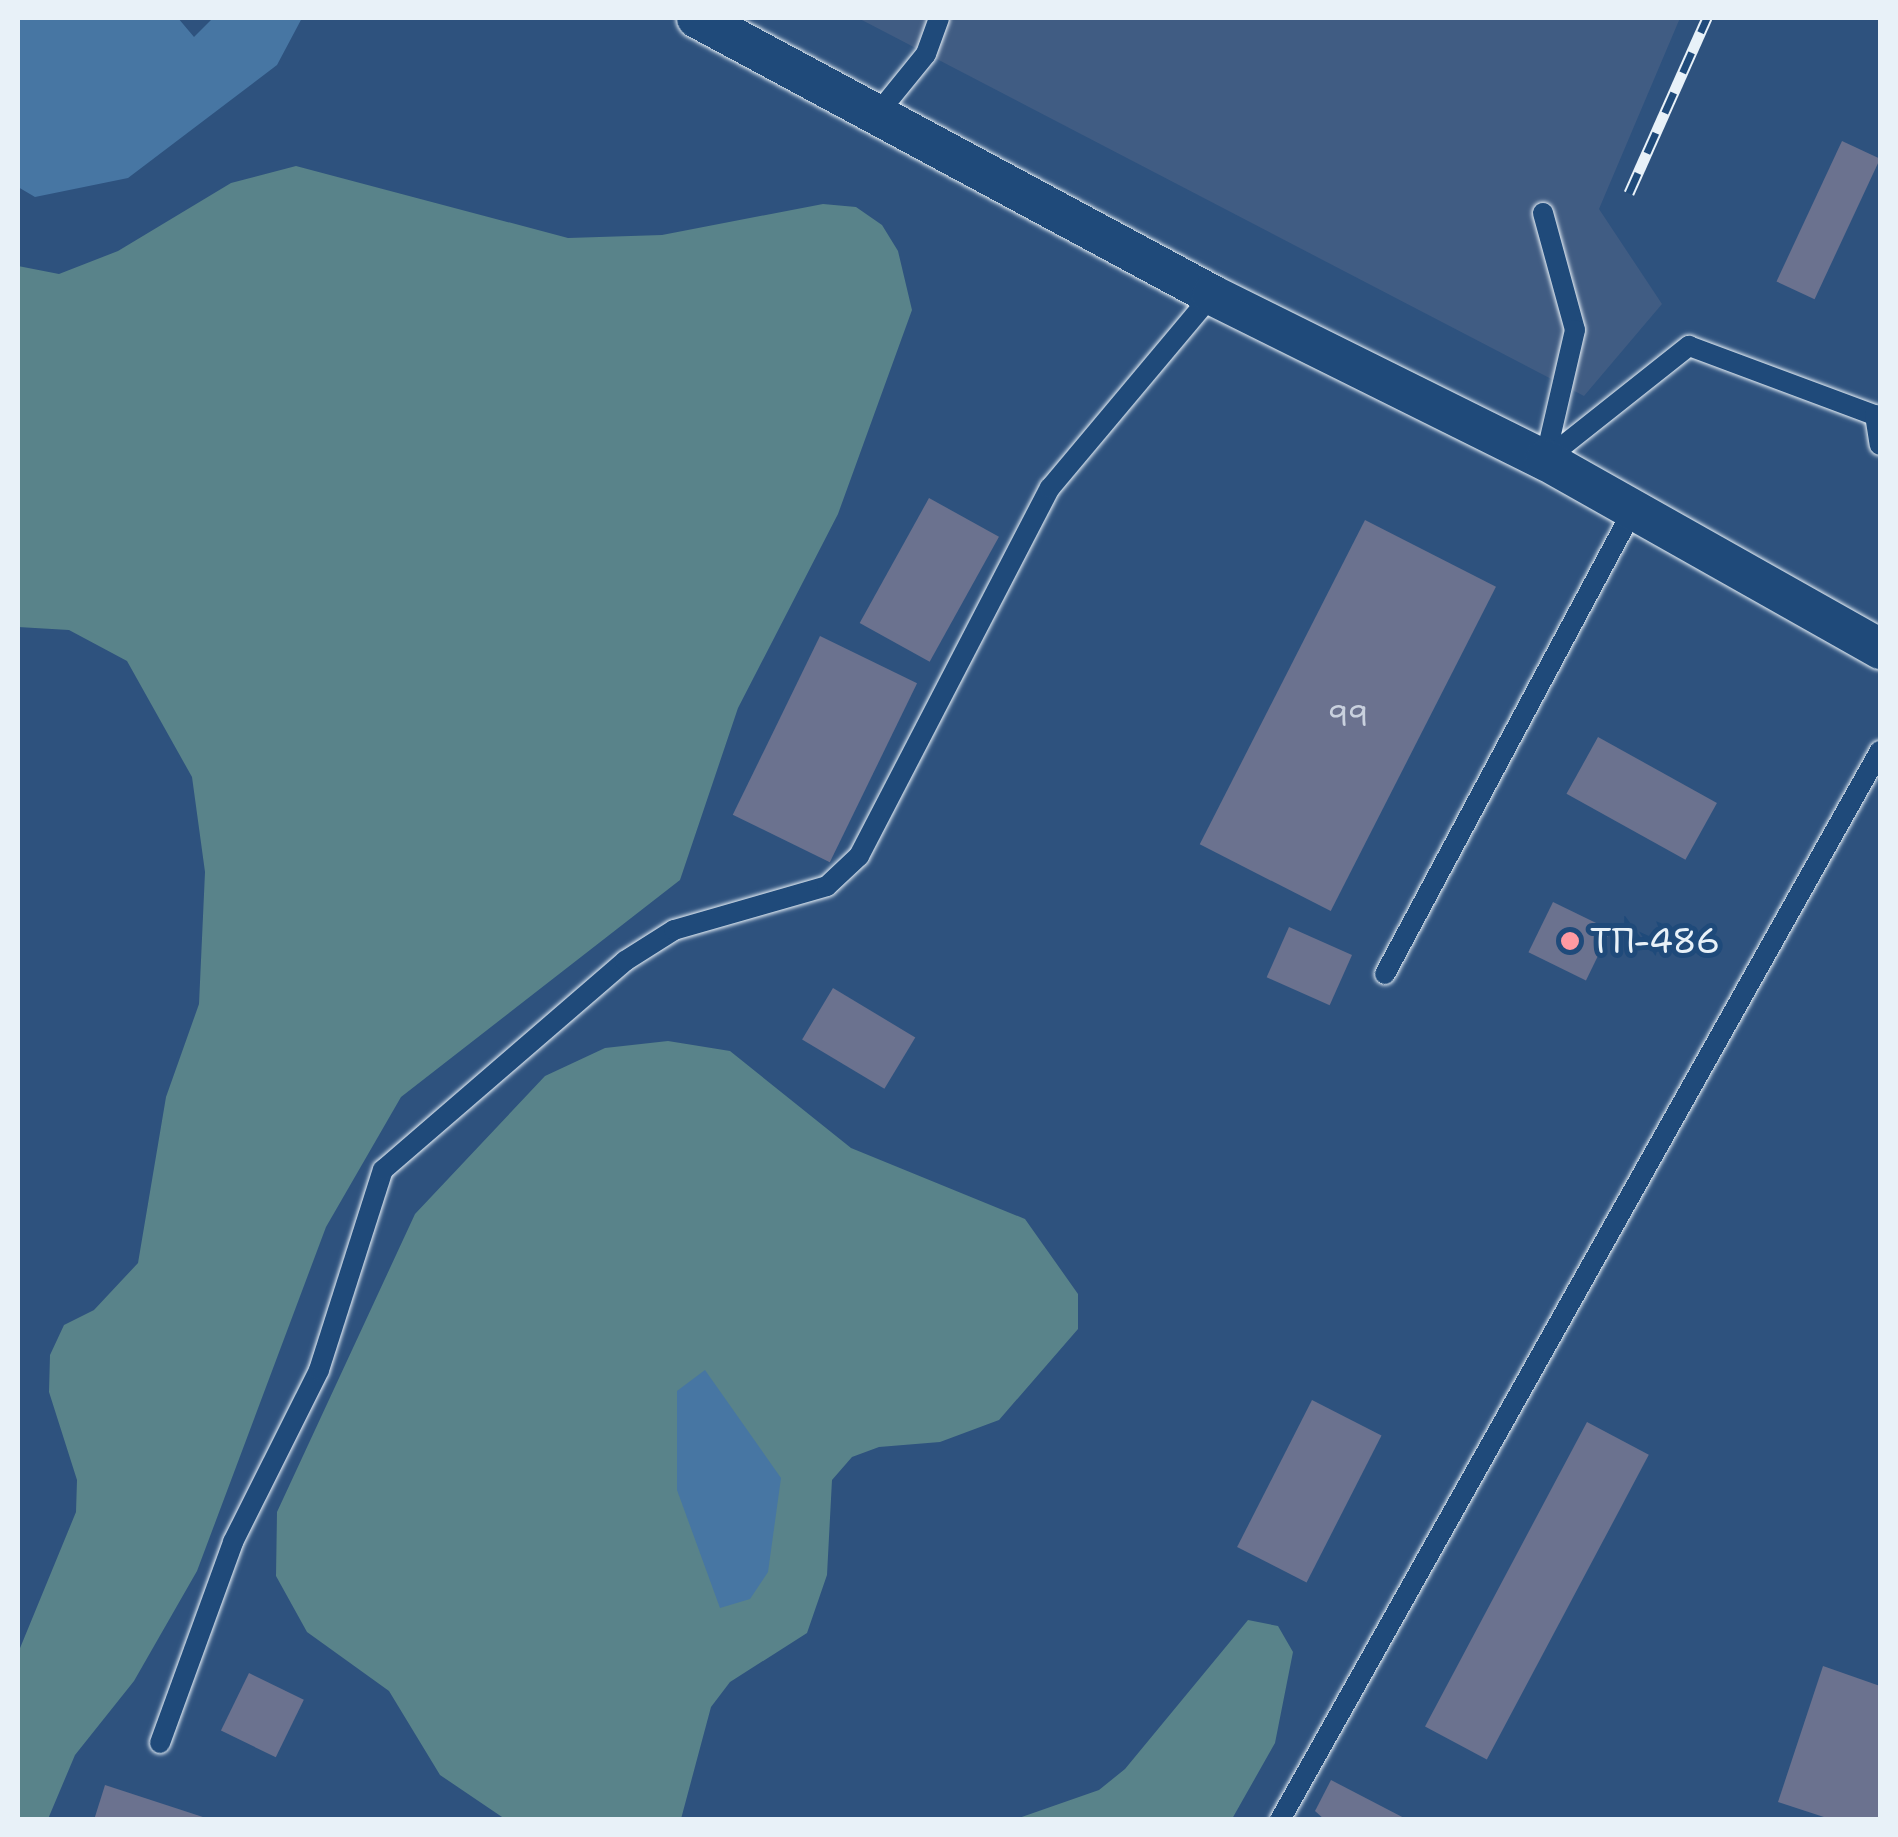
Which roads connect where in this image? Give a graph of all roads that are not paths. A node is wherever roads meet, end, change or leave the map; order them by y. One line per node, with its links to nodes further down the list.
1 (697, 18): 3 (street)
2 (939, 18): 3 (lane)
3 (874, 118): 5 (street)
4 (1543, 213): 7 (lane)
5 (1212, 295): 7 (street); 12 (lane)
6 (1880, 446): 7 (lane)
7 (1545, 460): 8 (street)
8 (1633, 510): 9 (street); 11 (lane)
9 (1880, 650)
10 (1880, 751): 13 (lane)
11 (1385, 974)
12 (160, 1743)
13 (1280, 1820)

